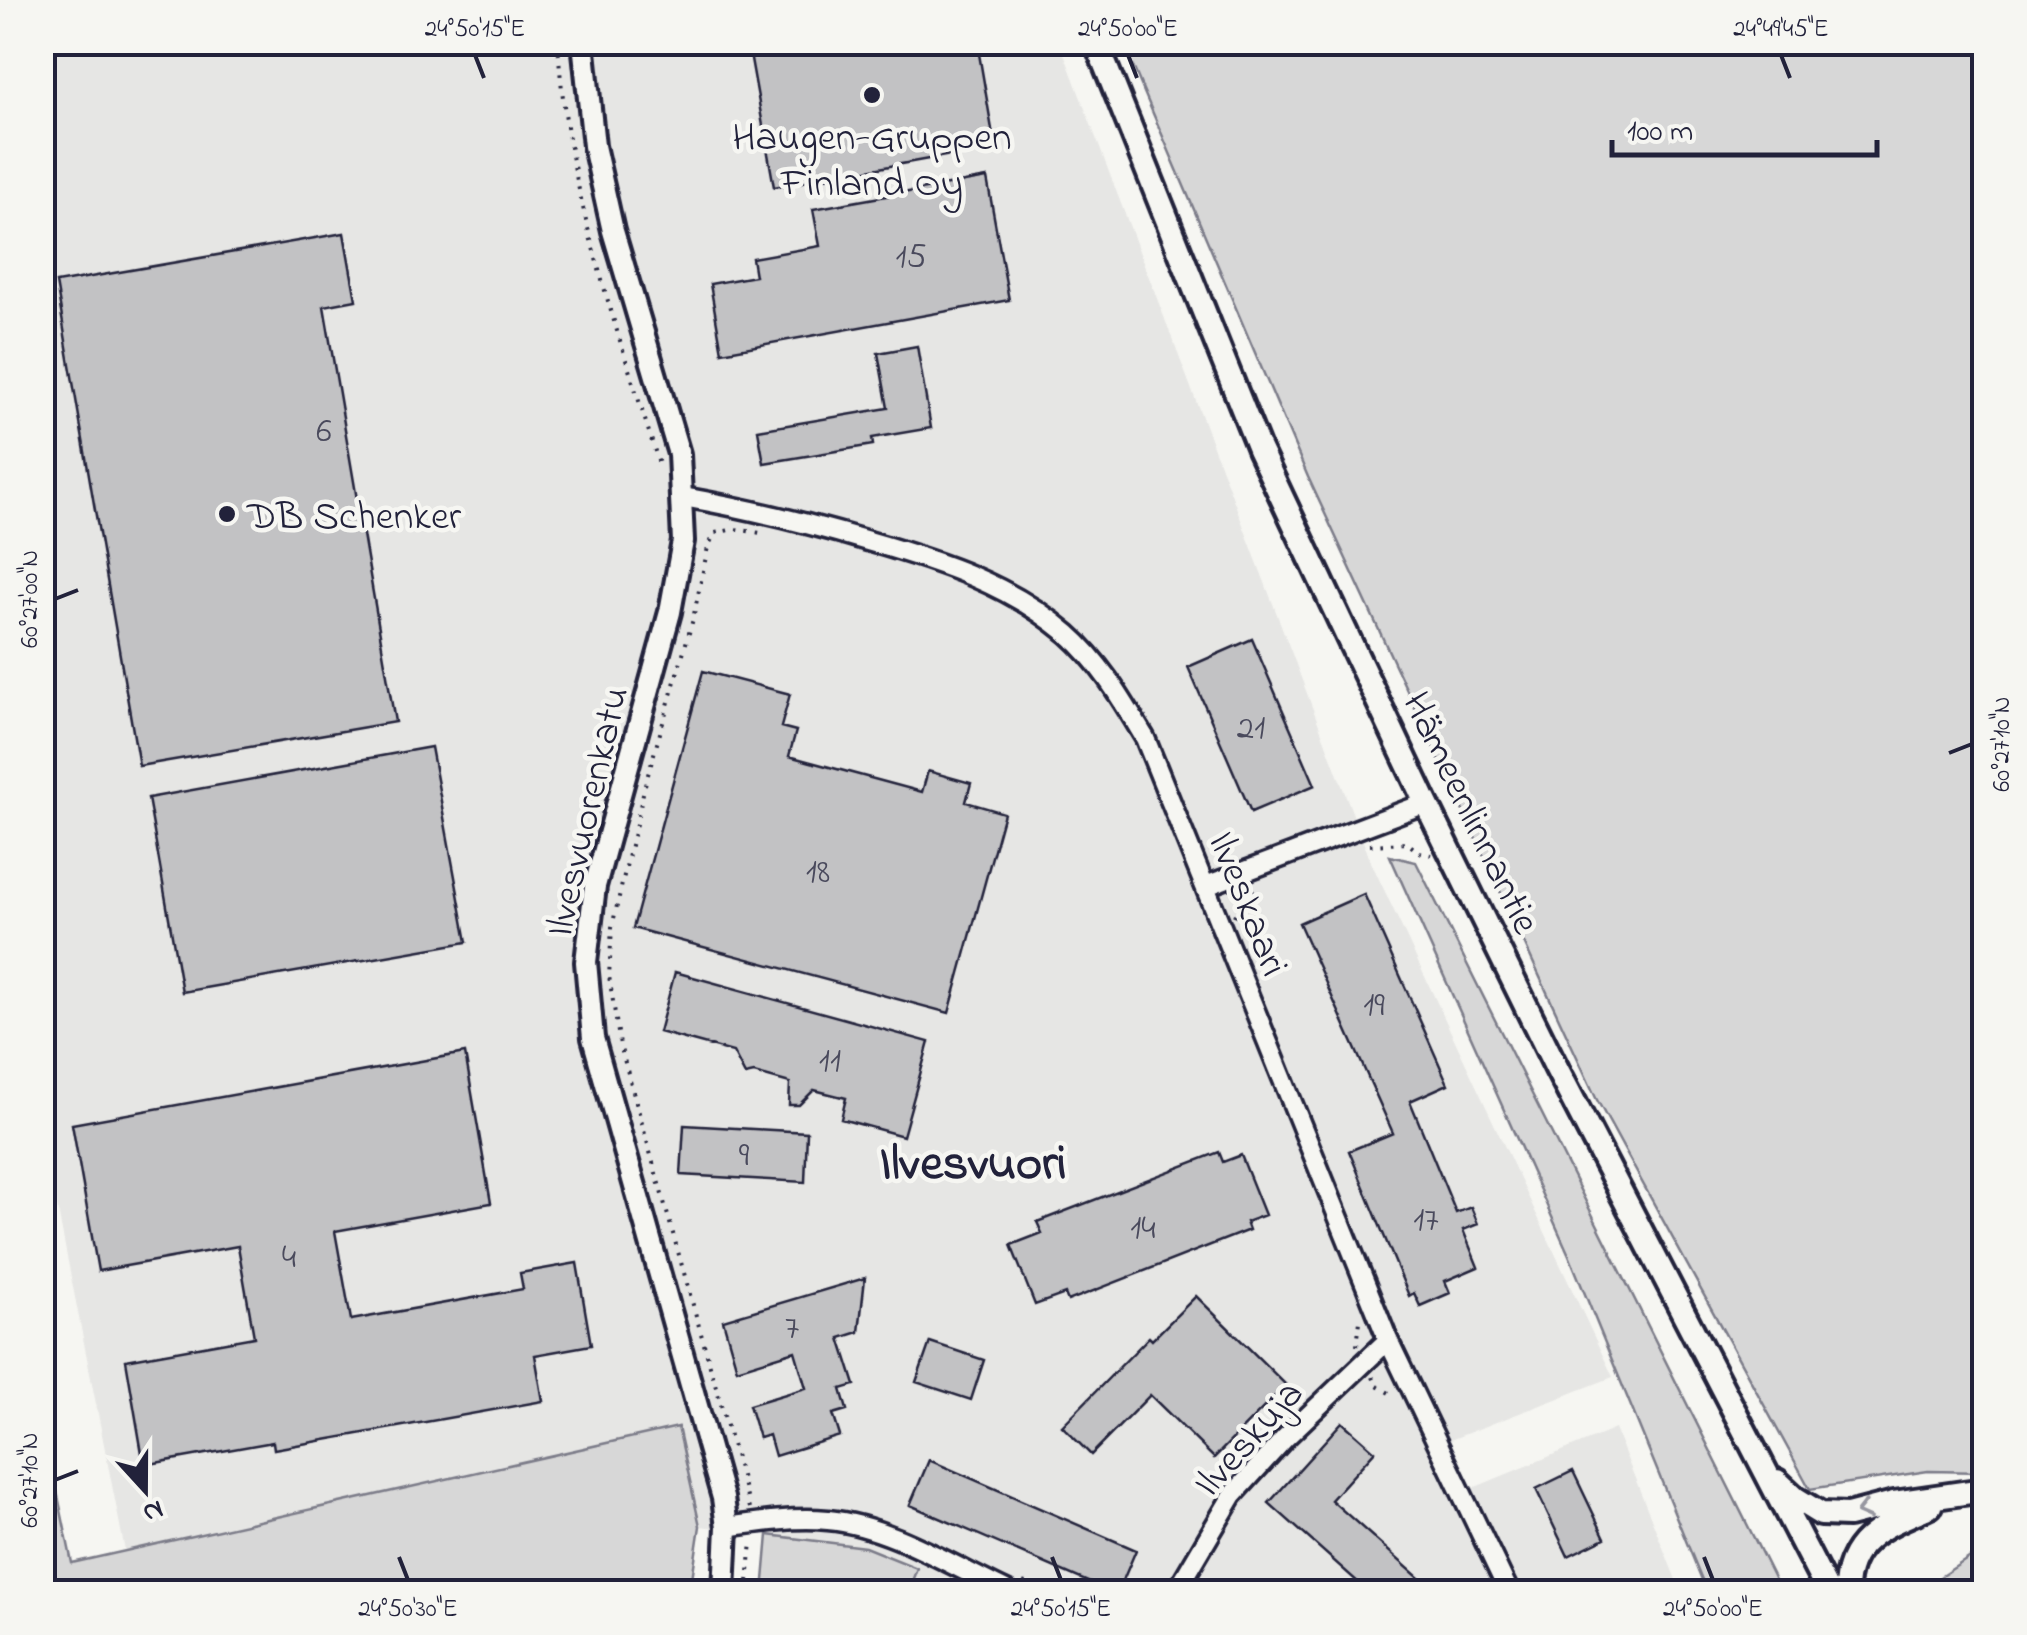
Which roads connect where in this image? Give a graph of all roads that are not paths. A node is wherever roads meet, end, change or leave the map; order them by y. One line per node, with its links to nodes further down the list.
1 (583, 42): 3 (street, Ilvesvuorenkatu)
2 (1096, 42): 4 (main road, Hämeenlinnantie)
3 (682, 496): 5 (street, Ilveskaari); 10 (street, Ilvesvuorenkatu)
4 (1426, 803): 5 (street); 7 (main road, Hämeenlinnantie)
5 (1206, 886): 6 (street, Ilveskaari)
6 (1388, 1340): 13 (street, Ilveskuja); 14 (street, Ilveskaari)
7 (1768, 1472): 9 (main road, one-way to 7); 15 (main road, Hämeenlinnantie)
8 (1984, 1490): 9 (main road)
9 (1958, 1494): 16 (main road)
10 (727, 1526): 11 (street, Ilvesvuorenkatu); 12 (street)
11 (724, 1592)
12 (1008, 1592)
13 (1176, 1592)
14 (1509, 1592)
15 (1828, 1592)
16 (1846, 1592)

